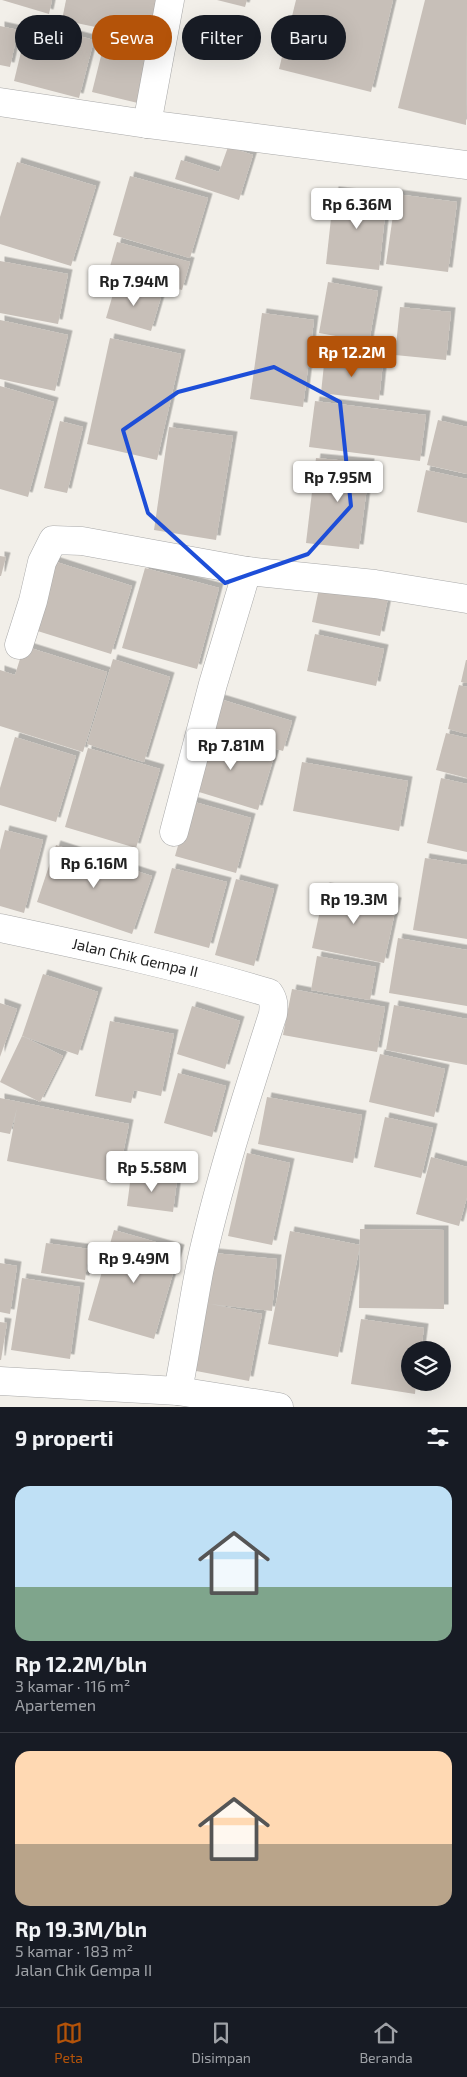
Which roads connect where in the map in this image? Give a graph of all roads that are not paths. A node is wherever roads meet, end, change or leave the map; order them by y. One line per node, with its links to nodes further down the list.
1 (170, 0): 3 (street)
2 (0, 102): 3 (street)
3 (147, 124): 4 (street)
4 (467, 165)
5 (247, 572): 6 (street); 7 (street); 8 (street)
6 (467, 599)
7 (19, 645)
8 (174, 832)
9 (0, 928): 11 (street, Jalan Chik Gempa II)
10 (0, 1381): 12 (street)
11 (178, 1391): 12 (street); 13 (street)
12 (70, 1396)
13 (279, 1407)

